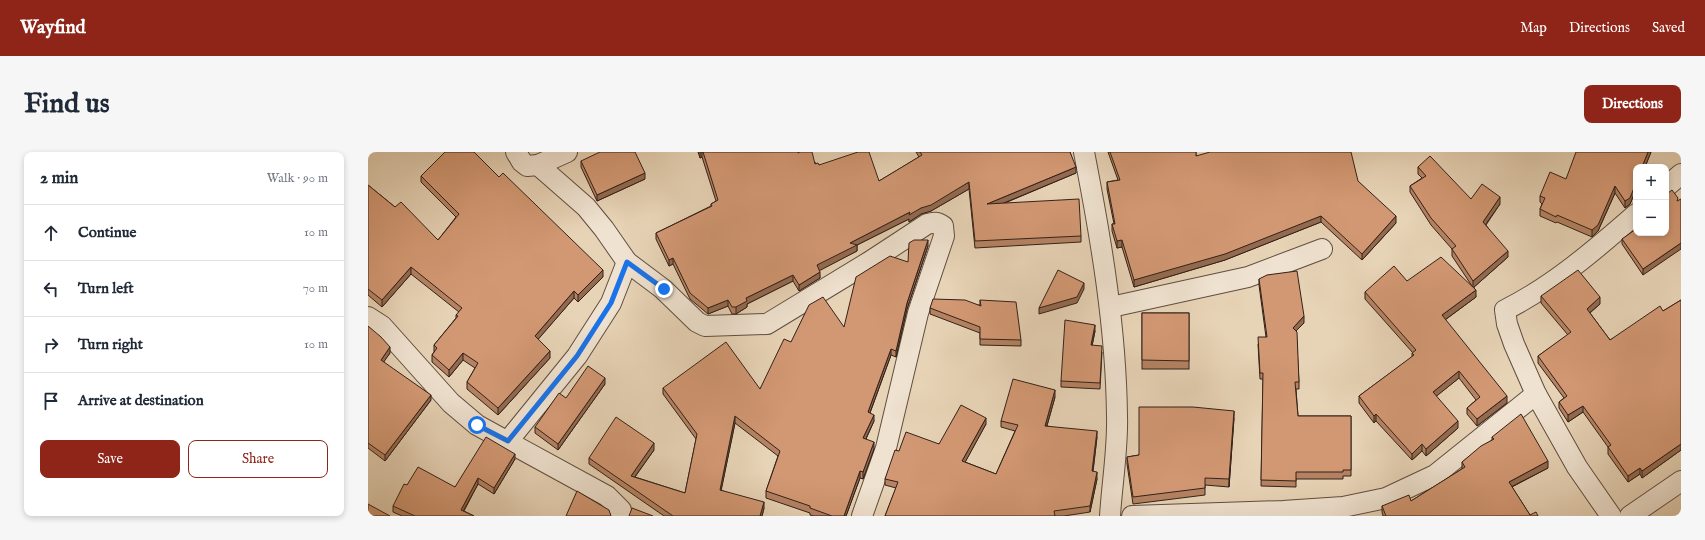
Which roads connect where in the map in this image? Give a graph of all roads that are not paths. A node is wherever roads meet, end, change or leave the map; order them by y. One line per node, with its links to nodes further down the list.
1 (516, 152): 4 (street)
2 (567, 152): 4 (street)
3 (1084, 152): 10 (street)
4 (538, 165): 9 (street)
5 (1681, 174): 6 (street)
6 (1669, 185)
7 (1633, 217): 12 (street)
8 (1322, 250): 10 (street)
9 (627, 262): 13 (street); 16 (street)
10 (1111, 307): 17 (street)
11 (368, 317): 13 (street)
12 (1536, 394): 18 (street); 19 (street)
13 (508, 441): 15 (street)
14 (1681, 481): 20 (street)
15 (620, 516)
16 (862, 516)
17 (1110, 516)
18 (1132, 516)
19 (1610, 516)
20 (1630, 516)

